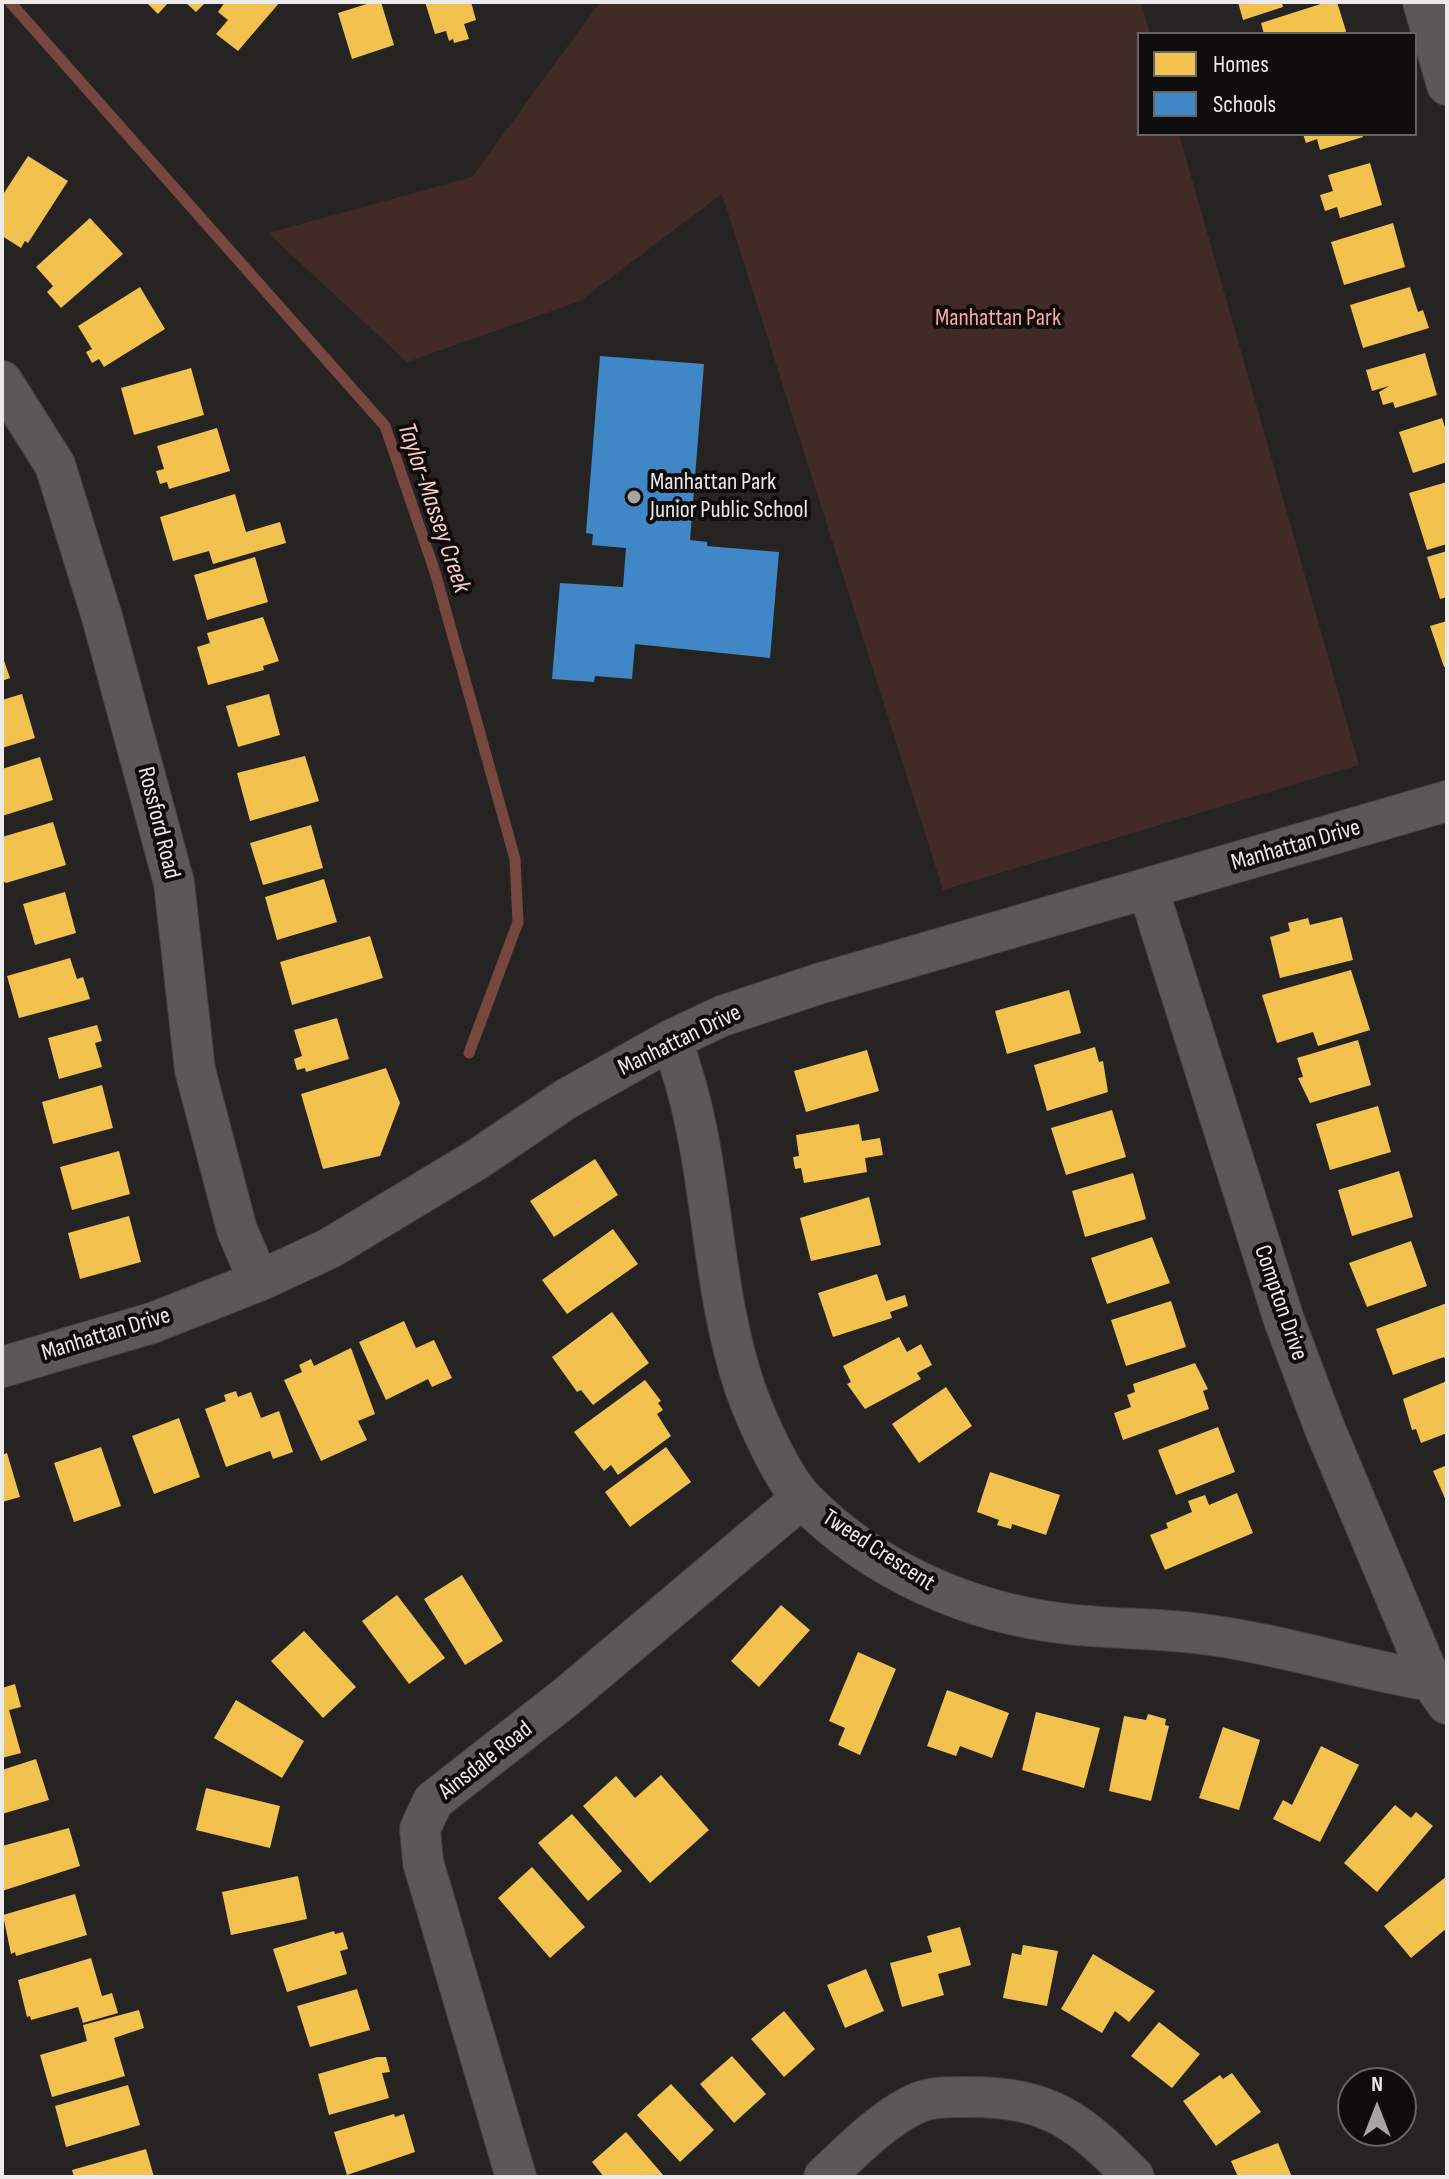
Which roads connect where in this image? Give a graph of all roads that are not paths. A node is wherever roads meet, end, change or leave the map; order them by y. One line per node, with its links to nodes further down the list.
1 (1423, 2): 2 (street)
2 (1447, 85)
3 (2, 381): 7 (street, Rossford Road)
4 (1447, 801): 5 (street, Manhattan Drive)
5 (1148, 889): 6 (street, Manhattan Drive); 10 (street, Compton Drive)
6 (671, 1040): 7 (street, Manhattan Drive); 9 (street, Tweed Crescent)
7 (259, 1281): 8 (street, Manhattan Drive)
8 (2, 1367)
9 (802, 1498): 10 (street, Tweed Crescent); 11 (street, Ainsdale Road)
10 (1439, 1692)
11 (516, 2177)
12 (824, 2177): 13 (street)
13 (1134, 2177)

